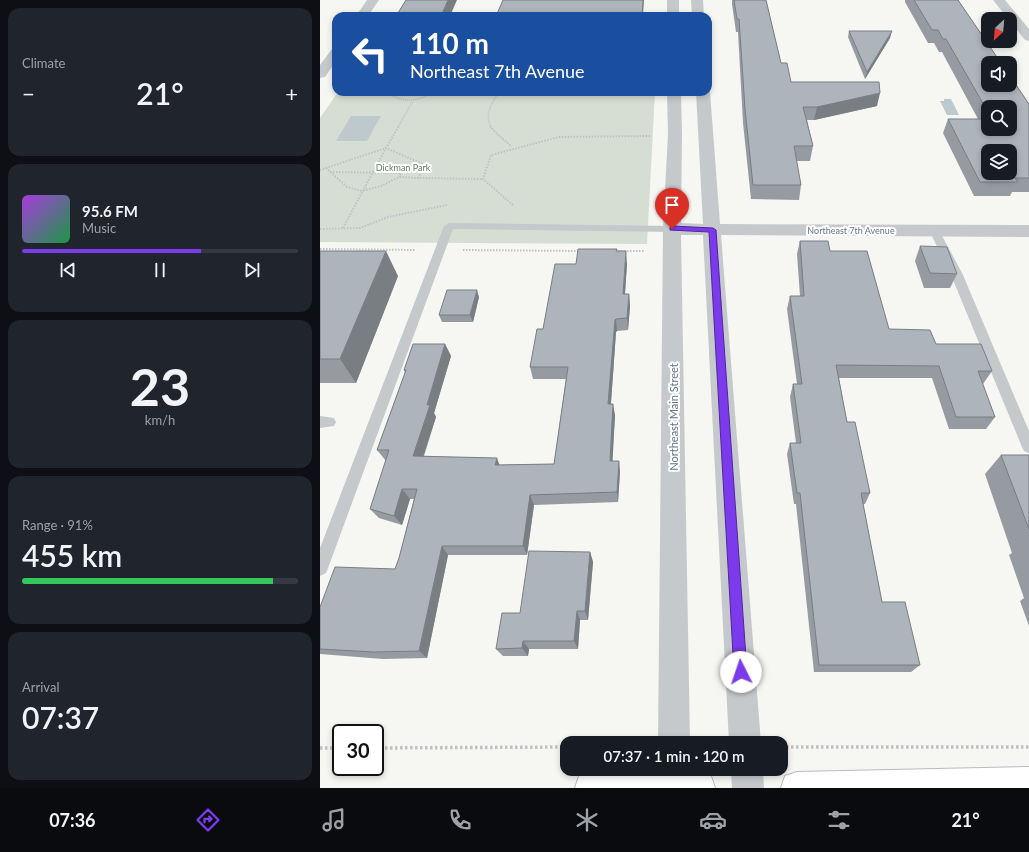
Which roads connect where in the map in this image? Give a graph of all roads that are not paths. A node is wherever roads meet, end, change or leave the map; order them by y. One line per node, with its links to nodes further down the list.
1 (373, 0): 5 (street)
2 (673, 0): 6 (street)
3 (697, 0): 7 (street)
4 (999, 0): 8 (street)
5 (365, 12)
6 (673, 12)
7 (698, 12)
8 (1029, 37)
9 (332, 58): 10 (street)
10 (320, 74)
11 (674, 96): 13 (street, Northeast Main Street)
12 (703, 96): 14 (street)
13 (672, 229): 14 (street, Northeast 7th Avenue); 18 (lane); 19 (street, Northeast Main Street)
14 (713, 230): 15 (street, Northeast 7th Avenue); 20 (street)
15 (934, 230): 16 (street, Northeast 7th Avenue); 17 (lane)
16 (1029, 231)
17 (1029, 446)
18 (320, 568)
19 (674, 736)
20 (745, 736)
21 (674, 776): 25 (street)
22 (747, 776): 27 (street)
23 (1029, 783): 28 (main road)
24 (591, 788): 25 (main road)
25 (674, 788): 26 (main road)
26 (699, 788)
27 (748, 788)
28 (797, 788)

